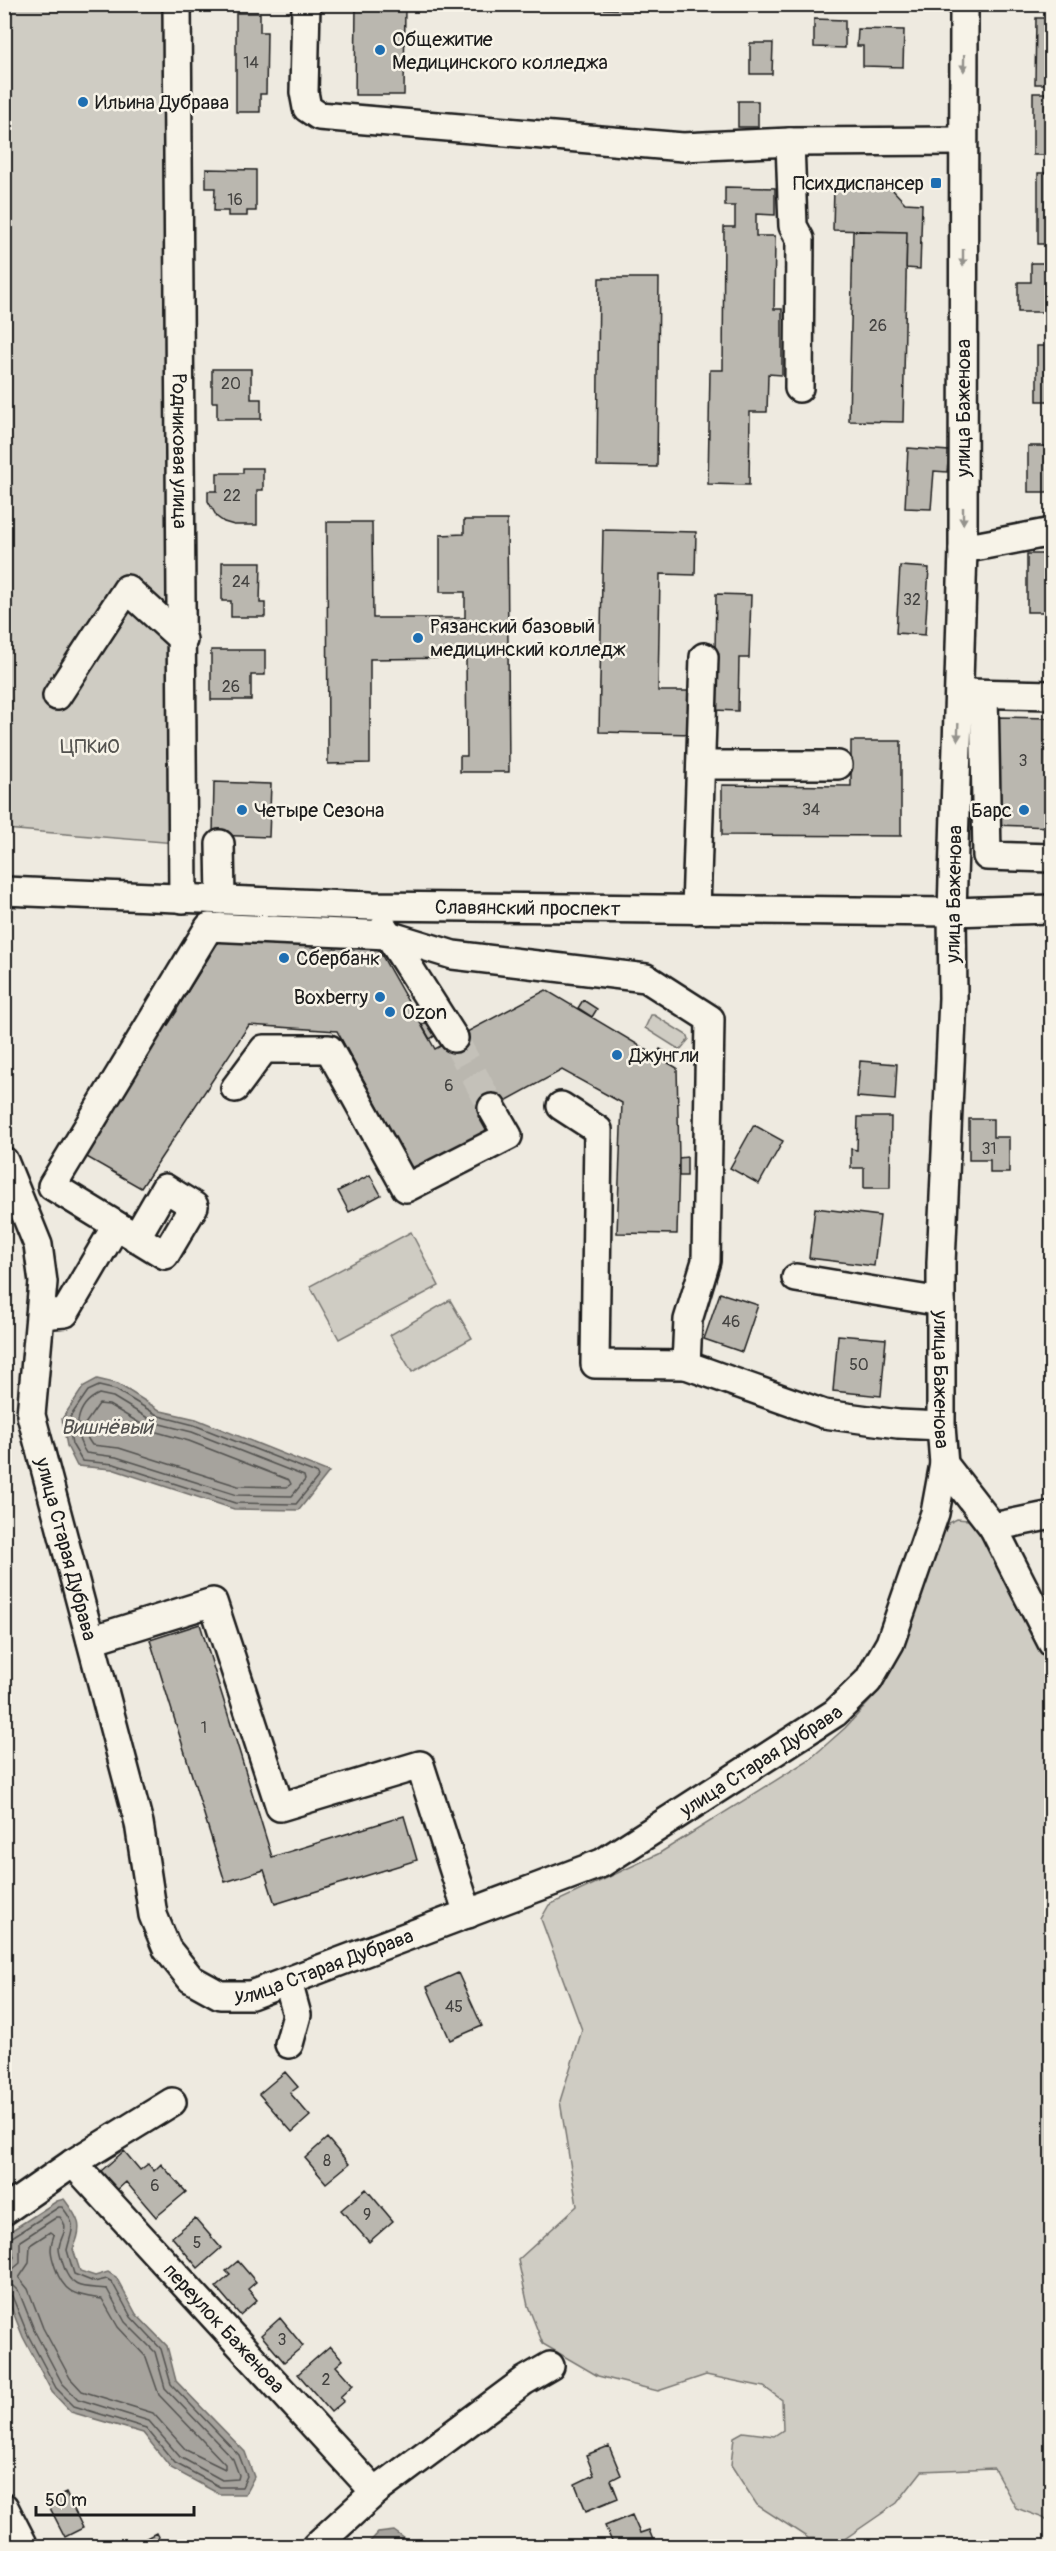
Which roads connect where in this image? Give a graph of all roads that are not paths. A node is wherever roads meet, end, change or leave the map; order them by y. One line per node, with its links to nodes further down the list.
1 (177, 4): 9 (street, Родниковая улица)
2 (306, 4): 5 (street)
3 (964, 4): 4 (street, улица Баженова, one-way to 4)
4 (963, 141): 5 (street); 8 (street, улица Баженова, one-way to 8)
5 (790, 142): 6 (street)
6 (799, 388)
7 (1052, 532): 8 (street)
8 (963, 549): 11 (street, улица Баженова)
9 (183, 640): 13 (street); 19 (street, Родниковая улица)
10 (704, 657): 14 (street)
11 (972, 694): 12 (street); 17 (street); 24 (street, улица Баженова, one-way to 24)
12 (1052, 695)
13 (57, 696)
14 (701, 765): 15 (street); 23 (street)
15 (838, 765)
16 (220, 844): 20 (street)
17 (1052, 858)
18 (4, 891): 19 (street, Славянский проспект)
19 (183, 899): 20 (street, Славянский проспект)
20 (221, 900): 21 (street, Славянский проспект)
21 (371, 906): 23 (street, Славянский проспект); 25 (street)
22 (1052, 909): 24 (street, Славянский проспект)
23 (696, 910): 24 (street, Славянский проспект)
24 (952, 912): 32 (street, улица Баженова)
25 (388, 935): 26 (street); 33 (street); 34 (street)
26 (454, 1038)
27 (235, 1088): 29 (street)
28 (561, 1106): 34 (street)
29 (492, 1108)
30 (4, 1161): 33 (street, улица Старая Дубрава)
31 (796, 1278): 32 (street)
32 (941, 1302): 35 (street, улица Баженова)
33 (41, 1315): 39 (street, улица Старая Дубрава)
34 (686, 1365): 35 (street)
35 (941, 1426): 36 (street, улица Баженова)
36 (944, 1464): 38 (street, улица Баженова); 41 (street, улица Старая Дубрава)
37 (1052, 1515): 38 (street)
38 (993, 1527): 40 (street, улица Баженова)
39 (91, 1640): 41 (street); 42 (street, улица Старая Дубрава)
40 (1052, 1644)
41 (468, 1914): 42 (street, улица Старая Дубрава)
42 (288, 1982): 43 (street)
43 (289, 2044)
44 (172, 2102): 45 (street)
45 (73, 2163): 46 (street); 48 (street, переулок Баженова)
46 (4, 2211)
47 (550, 2366): 48 (street)
48 (375, 2492): 51 (street)
49 (4, 2507): 50 (street)
50 (24, 2547)
51 (316, 2547)

